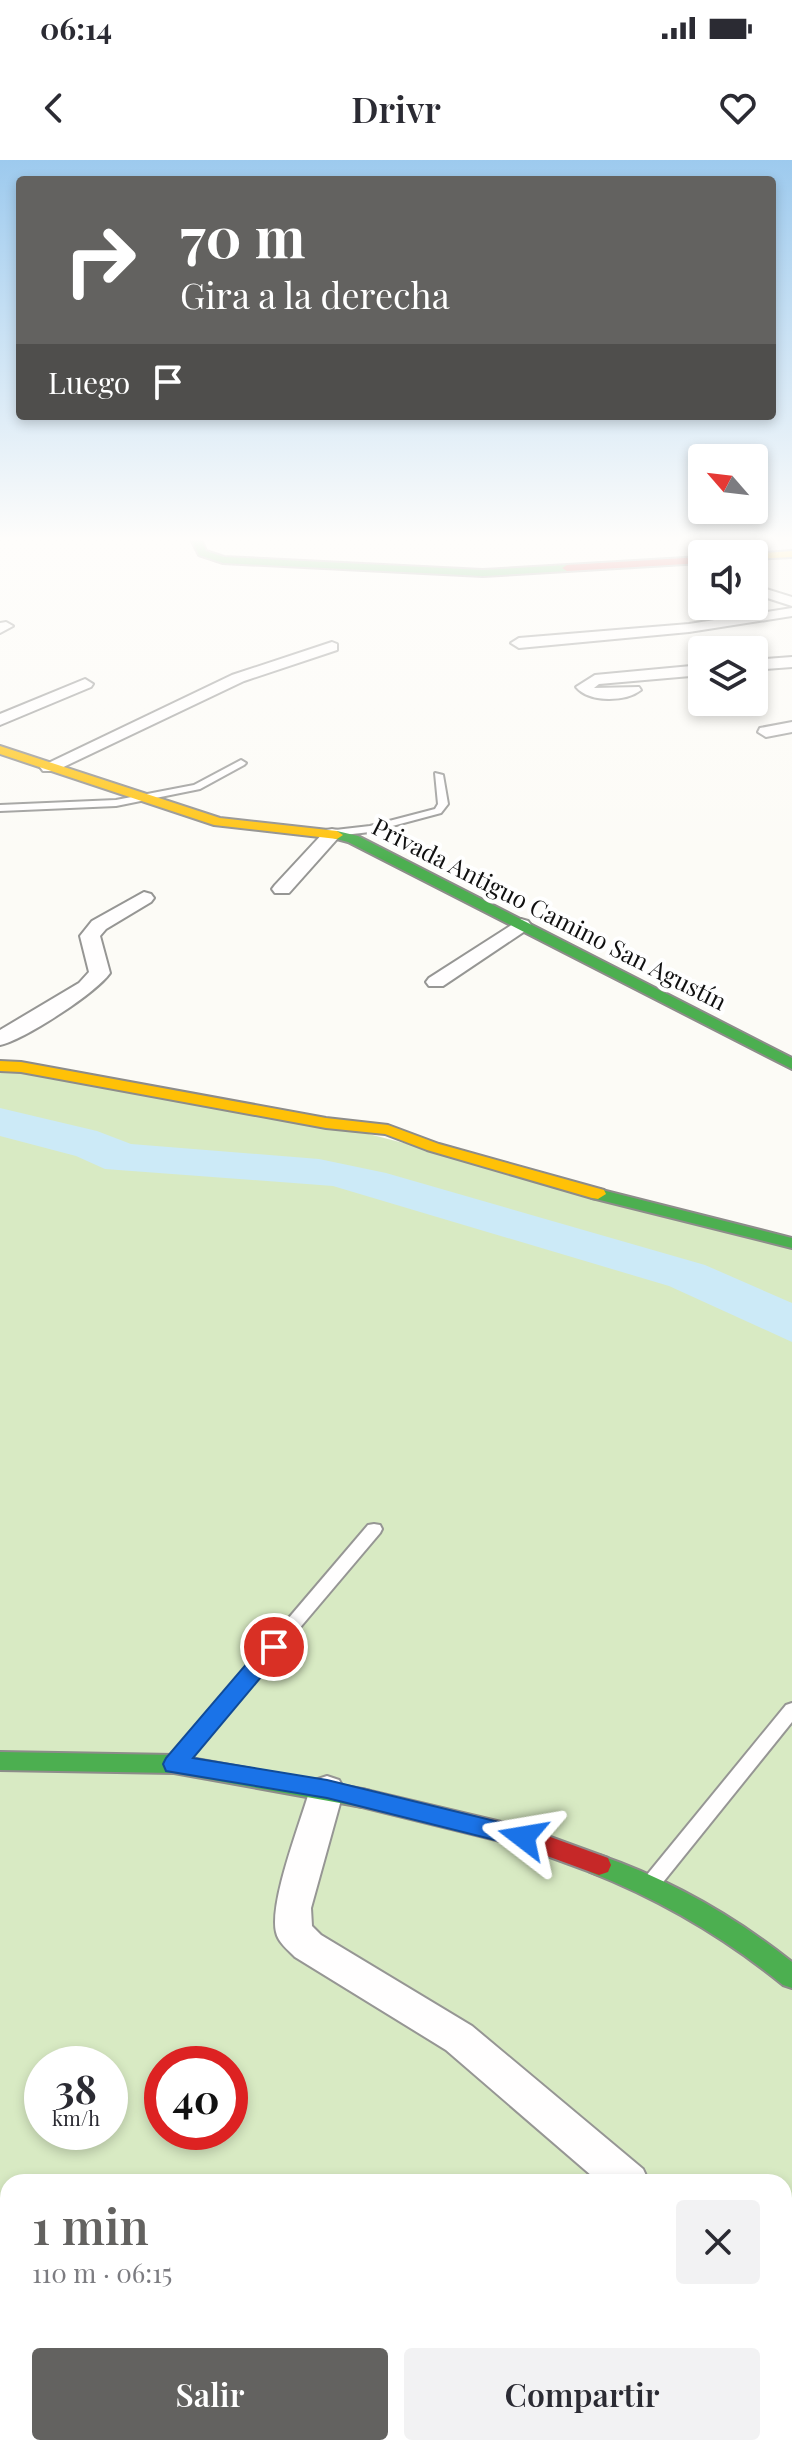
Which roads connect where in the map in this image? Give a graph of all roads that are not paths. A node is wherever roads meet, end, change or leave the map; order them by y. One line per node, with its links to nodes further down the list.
1 (329, 648): 12 (street)
2 (792, 662): 3 (street)
3 (768, 664)
4 (688, 671): 6 (street)
5 (85, 684): 7 (street)
6 (633, 690)
7 (0, 720)
8 (792, 727): 9 (street)
9 (766, 732)
10 (1, 754): 12 (street, Privada Antiguo Camino San Agustín)
11 (241, 763): 14 (lane)
12 (49, 767): 14 (street, Privada Antiguo Camino San Agustín)
13 (438, 775): 16 (lane)
14 (139, 798): 15 (lane); 16 (street, Privada Antiguo Camino San Agustín)
15 (0, 808)
16 (332, 834): 17 (street); 19 (street, Privada Antiguo Camino San Agustín)
17 (282, 889)
18 (144, 898): 21 (street)
19 (521, 925): 20 (street); 22 (street, Privada Antiguo Camino San Agustín)
20 (436, 982)
21 (0, 1039)
22 (792, 1064)
23 (0, 1066): 24 (street)
24 (792, 1243)
25 (374, 1529): 28 (lane)
26 (792, 1710): 30 (lane)
27 (0, 1761): 28 (street)
28 (174, 1764): 29 (street)
29 (327, 1789): 30 (street); 32 (street)
30 (650, 1884): 31 (street)
31 (792, 1977)
32 (620, 2174)

